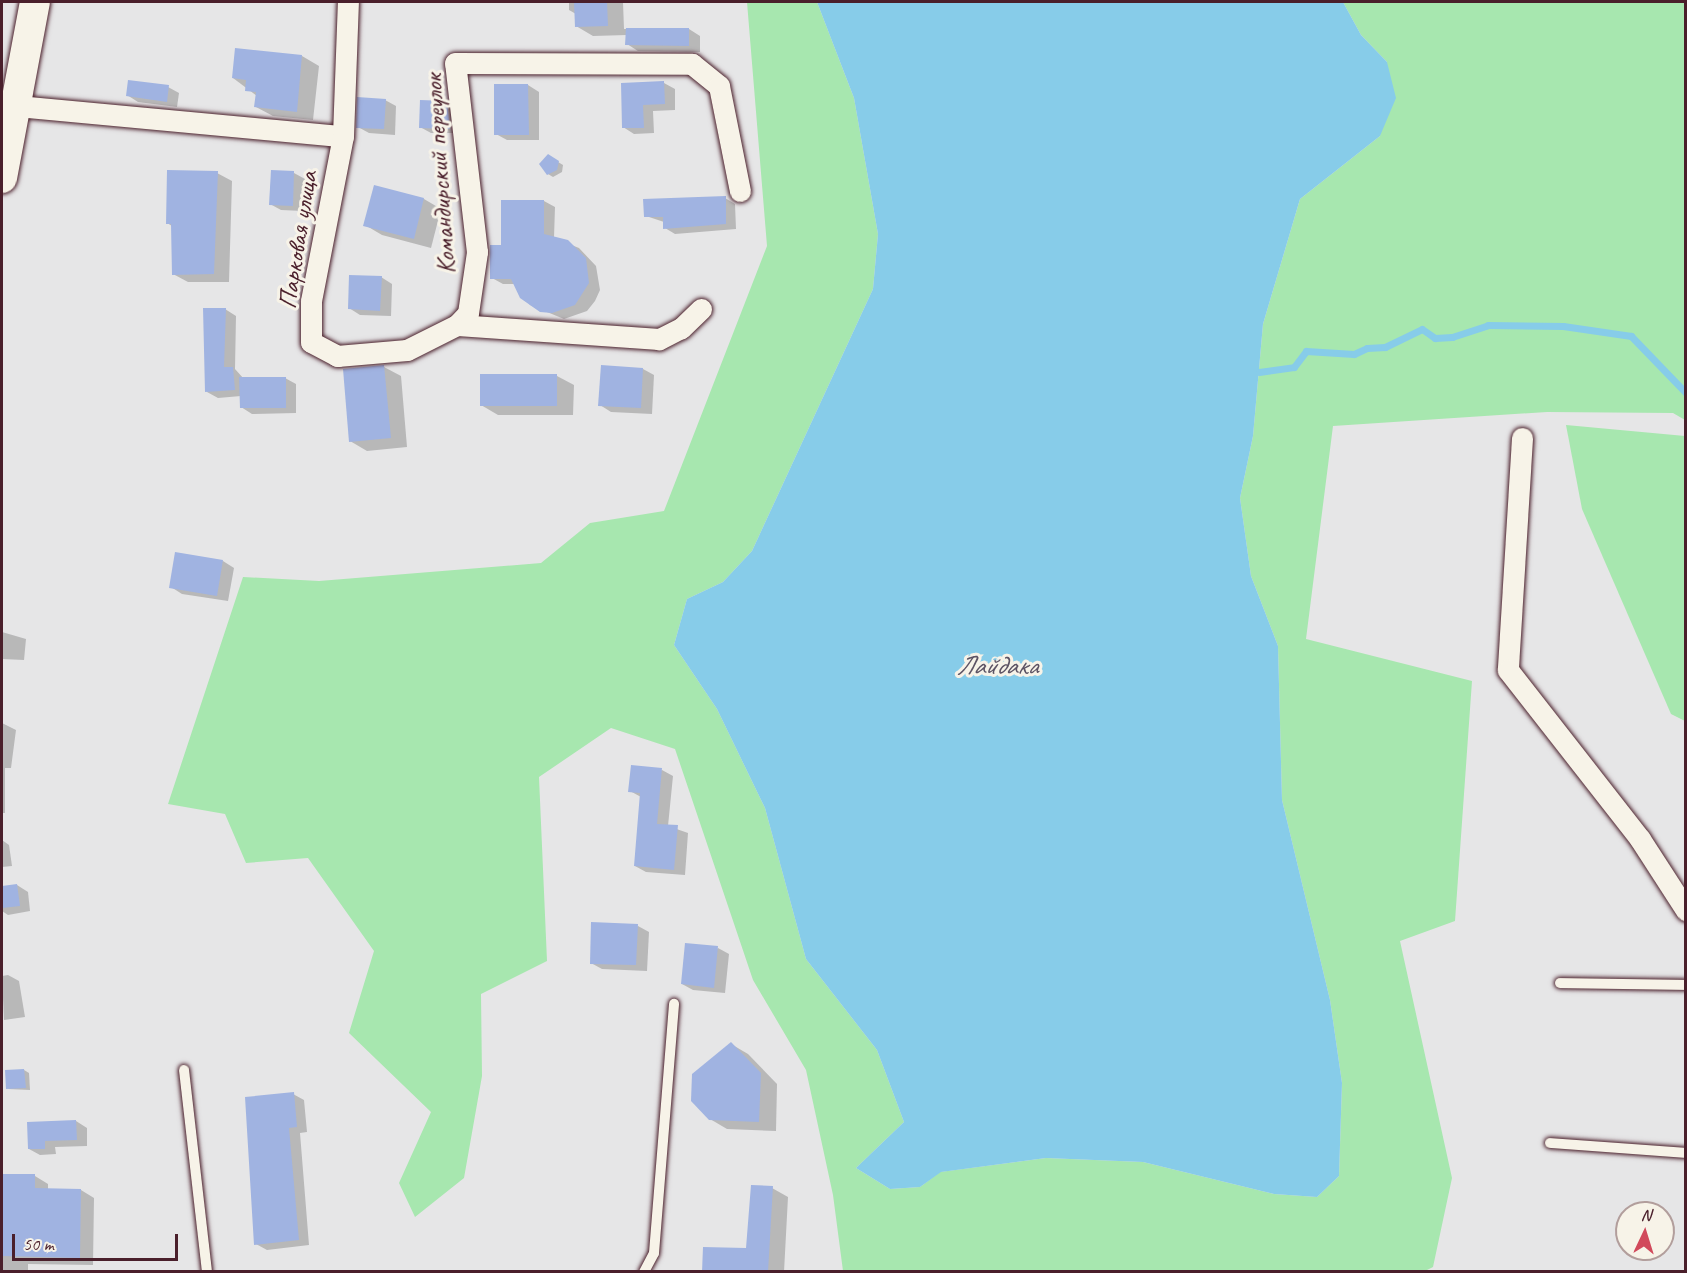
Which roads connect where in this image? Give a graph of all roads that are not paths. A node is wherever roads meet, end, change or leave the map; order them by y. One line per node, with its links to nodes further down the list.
1 (35, 2): 3 (main road)
2 (348, 2): 4 (street, Парковая улица)
3 (17, 106): 4 (street, Парковая улица); 5 (main road)
4 (343, 136): 8 (street, Парковая улица)
5 (2, 178)
6 (740, 191): 8 (street, Командирский переулок)
7 (701, 309): 8 (street)
8 (457, 325)
9 (1522, 438): 10 (street)
10 (1686, 910)
11 (1560, 983): 12 (lane)
12 (1686, 985)
13 (674, 1004): 18 (lane)
14 (184, 1070): 17 (lane)
15 (1550, 1143): 16 (lane)
16 (1686, 1153)
17 (207, 1272)
18 (644, 1272)

